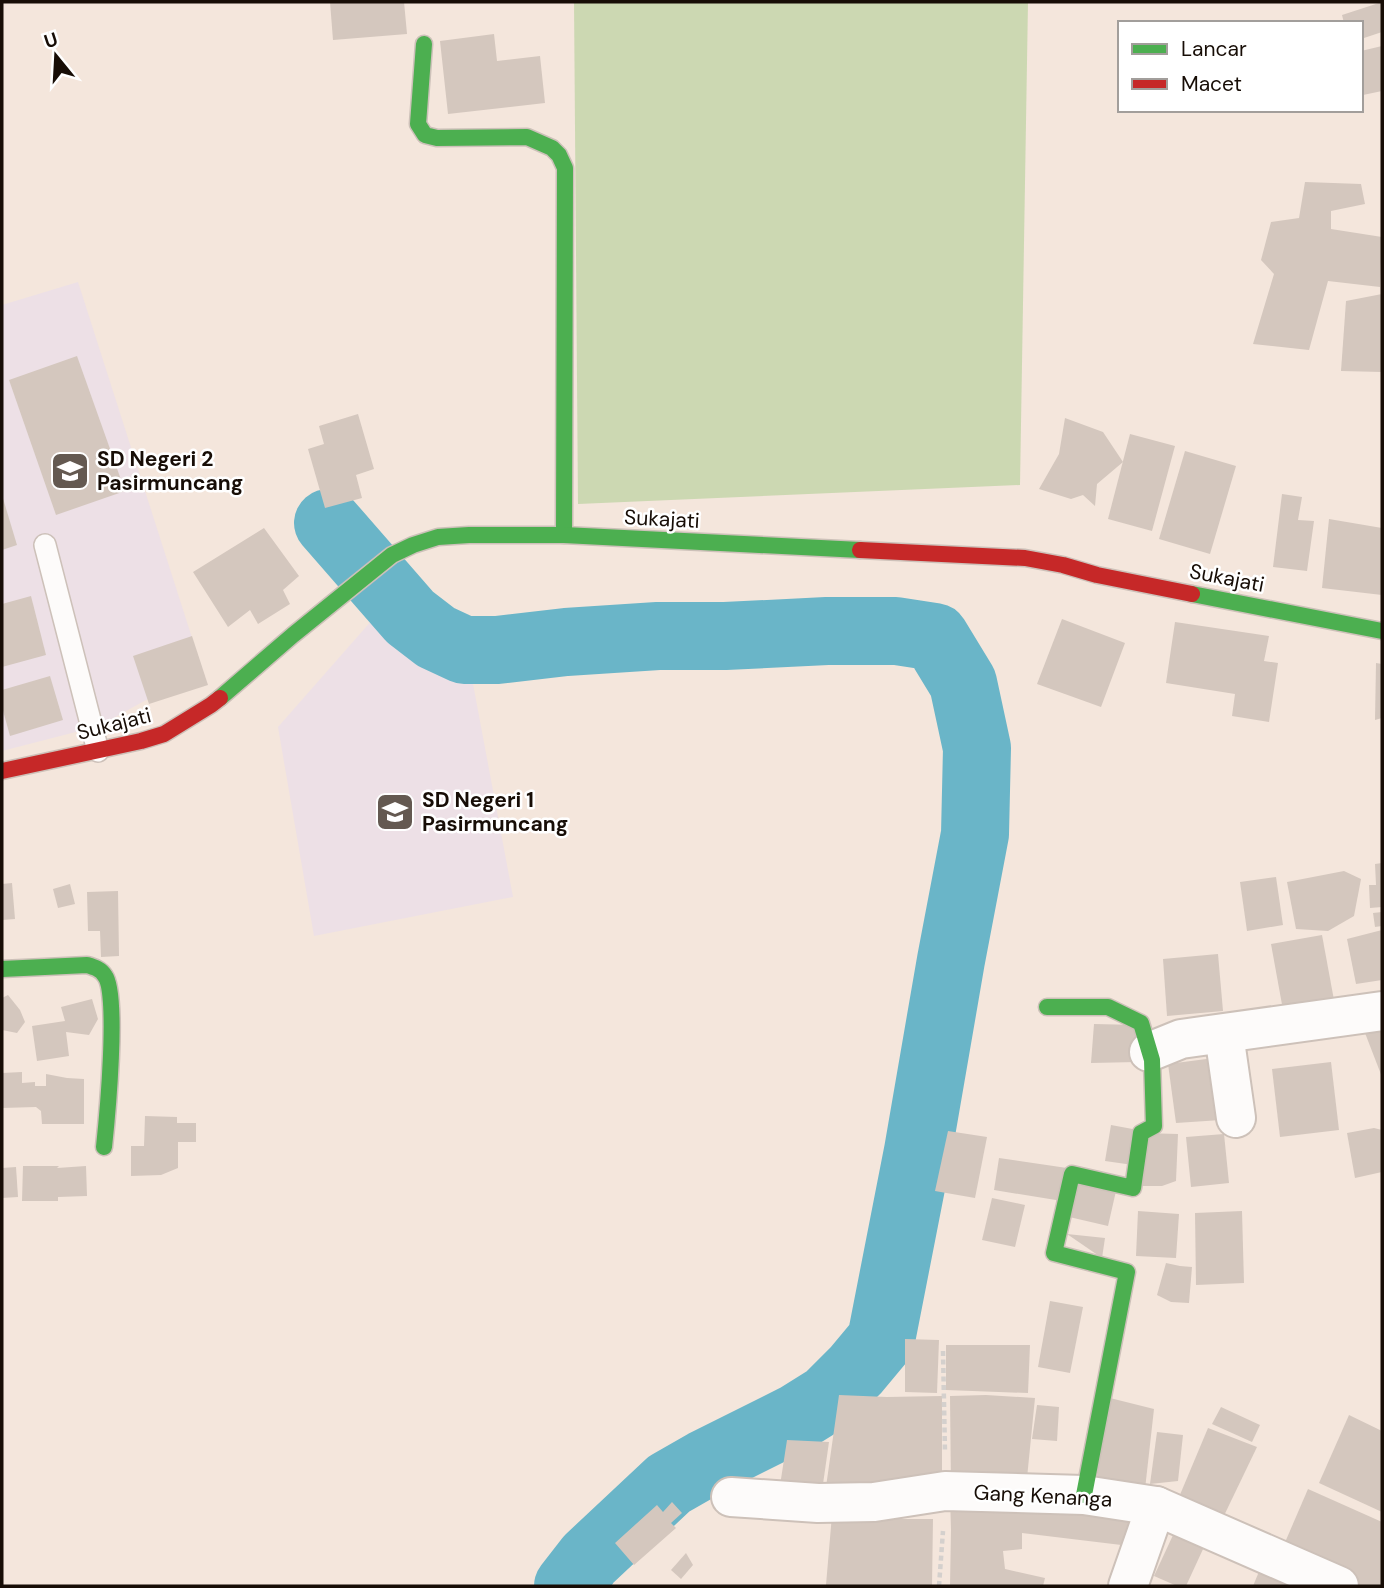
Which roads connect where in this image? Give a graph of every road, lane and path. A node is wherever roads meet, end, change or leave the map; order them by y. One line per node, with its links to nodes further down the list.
1 (424, 44): 2 (street)
2 (564, 535): 4 (street, Sukajati); 5 (street, Sukajati)
3 (45, 545): 5 (lane)
4 (1382, 631)
5 (98, 751): 6 (street, Sukajati)
6 (2, 771)
7 (2, 969): 13 (street)
8 (1047, 1007): 11 (street)
9 (1382, 1011): 10 (street)
10 (1224, 1034): 11 (street); 12 (street)
11 (1149, 1052): 16 (street)
12 (1236, 1118)
13 (104, 1147)
14 (943, 1352): 15 (path)
15 (945, 1491): 16 (street, Gang Kenanga); 17 (street, Gang Kenanga); 19 (path)
16 (1084, 1495): 18 (street, Gang Kenanga)
17 (731, 1497)
18 (1156, 1506): 20 (street); 21 (street, Gang Kenanga)
19 (939, 1586)
20 (1128, 1586)
21 (1339, 1586)

